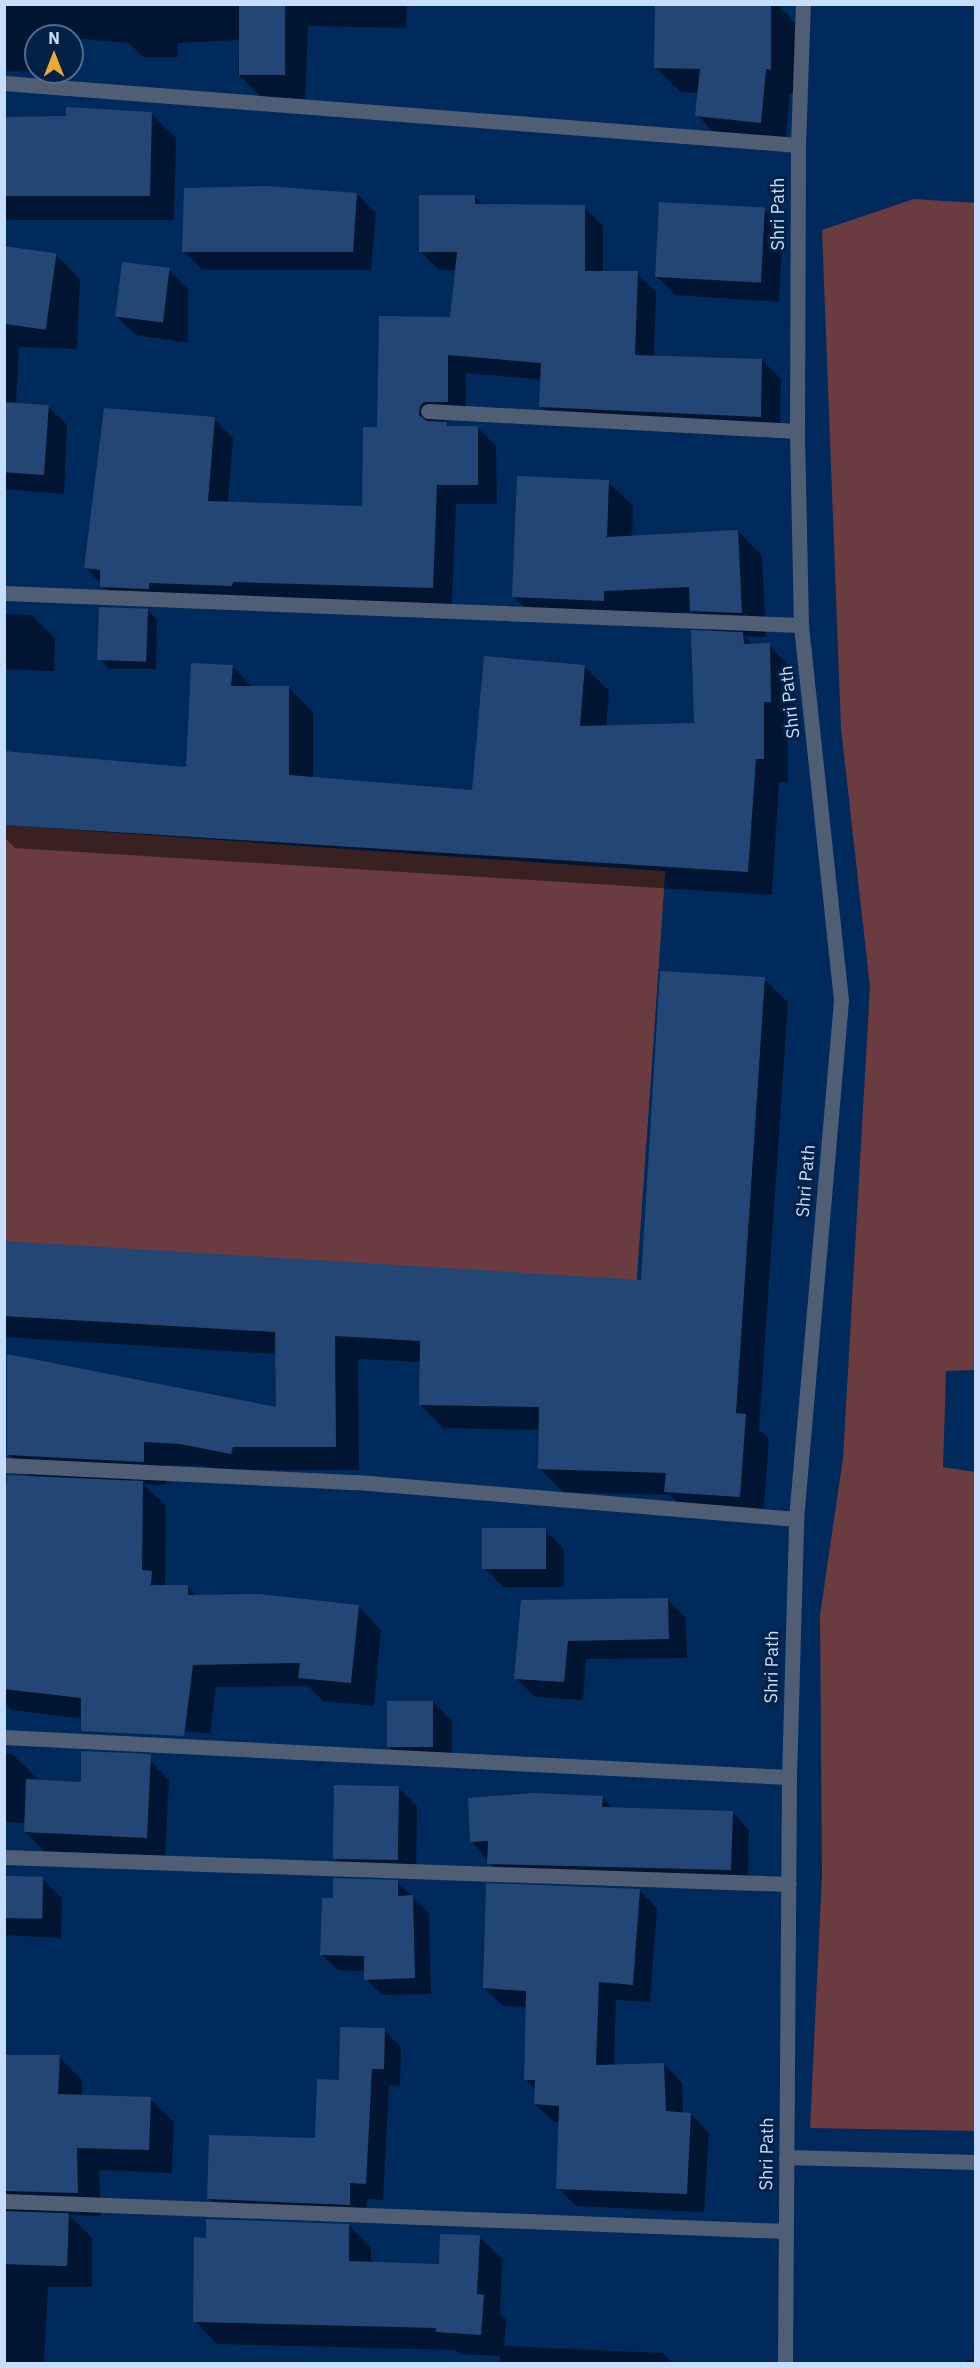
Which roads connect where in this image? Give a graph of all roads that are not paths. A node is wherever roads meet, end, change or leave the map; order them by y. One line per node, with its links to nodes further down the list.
1 (803, 4): 3 (street, Shri Path)
2 (4, 83): 3 (street)
3 (798, 145): 5 (street, Shri Path)
4 (428, 411): 5 (street)
5 (797, 431): 7 (street, Shri Path)
6 (4, 592): 7 (street)
7 (801, 625): 9 (street, Shri Path)
8 (4, 1465): 9 (street)
9 (796, 1519): 11 (street, Shri Path)
10 (4, 1737): 11 (street)
11 (789, 1777): 13 (street, Shri Path)
12 (4, 1857): 13 (street)
13 (789, 1884): 14 (street, Shri Path)
14 (786, 2157): 15 (street); 17 (street, Shri Path)
15 (975, 2162)
16 (4, 2201): 17 (street)
17 (785, 2231): 18 (street, Shri Path)
18 (785, 2364)

